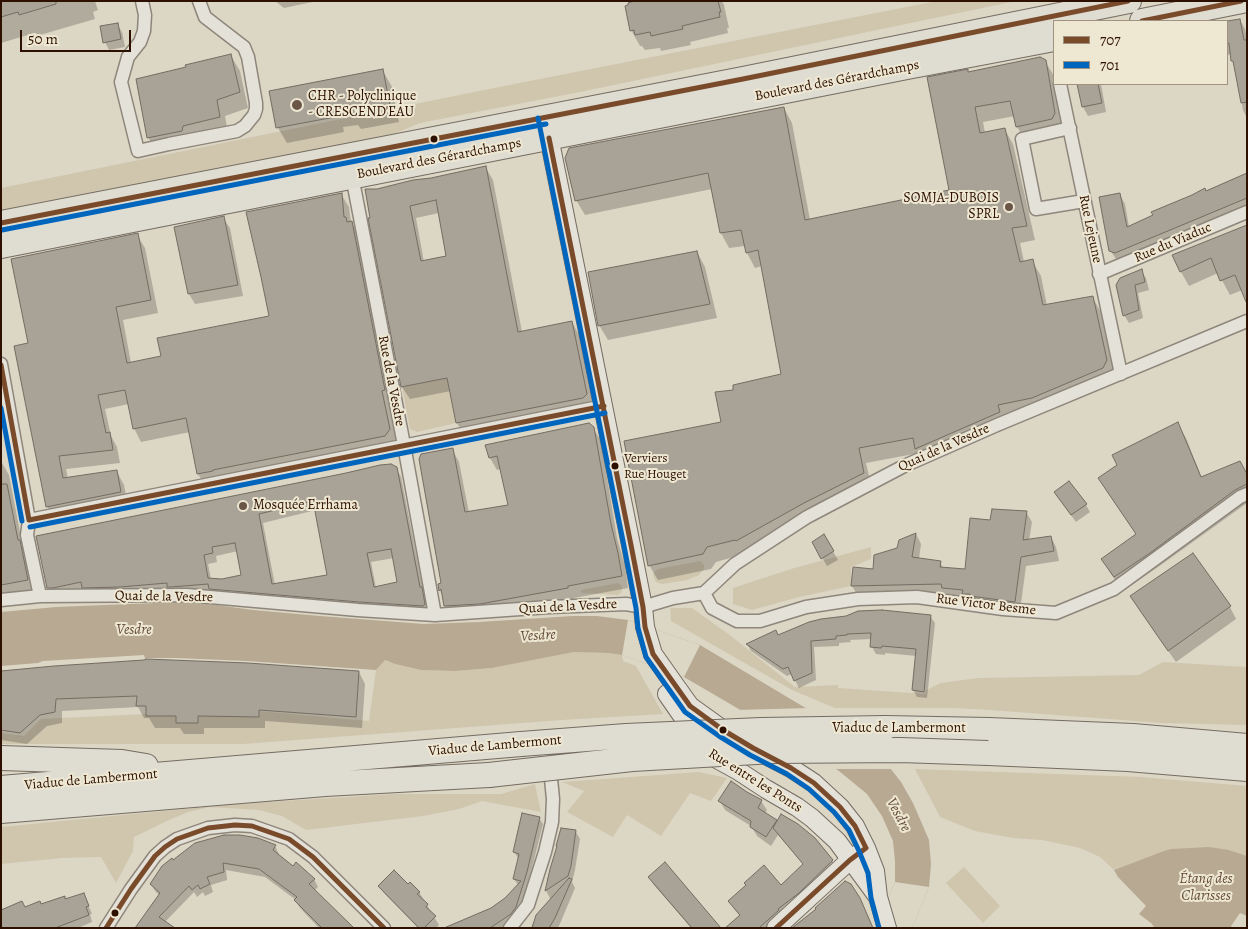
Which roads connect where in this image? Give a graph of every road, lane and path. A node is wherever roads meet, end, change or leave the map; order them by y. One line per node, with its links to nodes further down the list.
1 (142, 1): 2 (street)
2 (199, 1)
3 (1129, 1): 5 (highway, Boulevard des Gérardchamps)
4 (1242, 1): 6 (highway)
5 (1081, 20)
6 (1147, 20)
7 (1053, 31): 9 (highway, Boulevard des Gérardchamps)
8 (1060, 85): 10 (street, Rue Lejeune)
9 (547, 127): 11 (highway, Boulevard des Gérardchamps); 14 (highway, Boulevard des Gérardchamps); 20 (street, Rue entre les Ponts)
10 (1070, 128): 12 (street, Rue Lejeune); 12 (street)
11 (352, 176): 15 (highway, Boulevard des Gérardchamps); 21 (street, Rue de la Vesdre)
12 (1084, 201): 16 (street, Rue Lejeune)
13 (1247, 212): 16 (street, Rue du Viaduc)
14 (1, 223)
15 (1, 246)
16 (1099, 274): 19 (street, Rue Lejeune)
17 (1247, 321): 19 (street, Quai de la Vesdre)
18 (1, 364): 23 (street)
19 (1121, 374): 24 (street, Quai de la Vesdre)
20 (604, 406): 21 (street); 27 (street, Rue entre les Ponts)
21 (404, 445): 23 (street); 28 (street, Rue de la Vesdre)
22 (1247, 494): 24 (street, Rue Victor Besme)
23 (29, 520): 25 (street)
24 (704, 593): 27 (street, Quai de la Vesdre)
25 (40, 596): 26 (street, Quai de la Vesdre); 28 (street, Quai de la Vesdre)
26 (1, 600)
27 (643, 607): 28 (street, Quai de la Vesdre); 29 (street, Rue entre les Ponts)
28 (435, 615)
29 (657, 663): 38 (street, Rue entre les Ponts); 39 (street, Rue entre les Ponts)
30 (989, 742): 31 (highway); 33 (highway); 34 (highway, Viaduc de Lambermont, bridge); 37 (highway, Viaduc de Lambermont, bridge)
31 (1247, 744)
32 (1, 758): 34 (highway)
33 (1247, 769)
34 (177, 773): 36 (highway, Viaduc de Lambermont)
35 (551, 779): 43 (street)
36 (1, 788)
37 (1, 811)
38 (866, 848): 39 (street); 40 (street, Rue entre les Ponts)
39 (850, 860): 40 (street, Rue entre les Ponts); 44 (street)
40 (880, 904): 45 (street, Rue entre les Ponts)
41 (106, 928): 42 (street)
42 (384, 928)
43 (510, 928)
44 (776, 928)
45 (888, 928)

